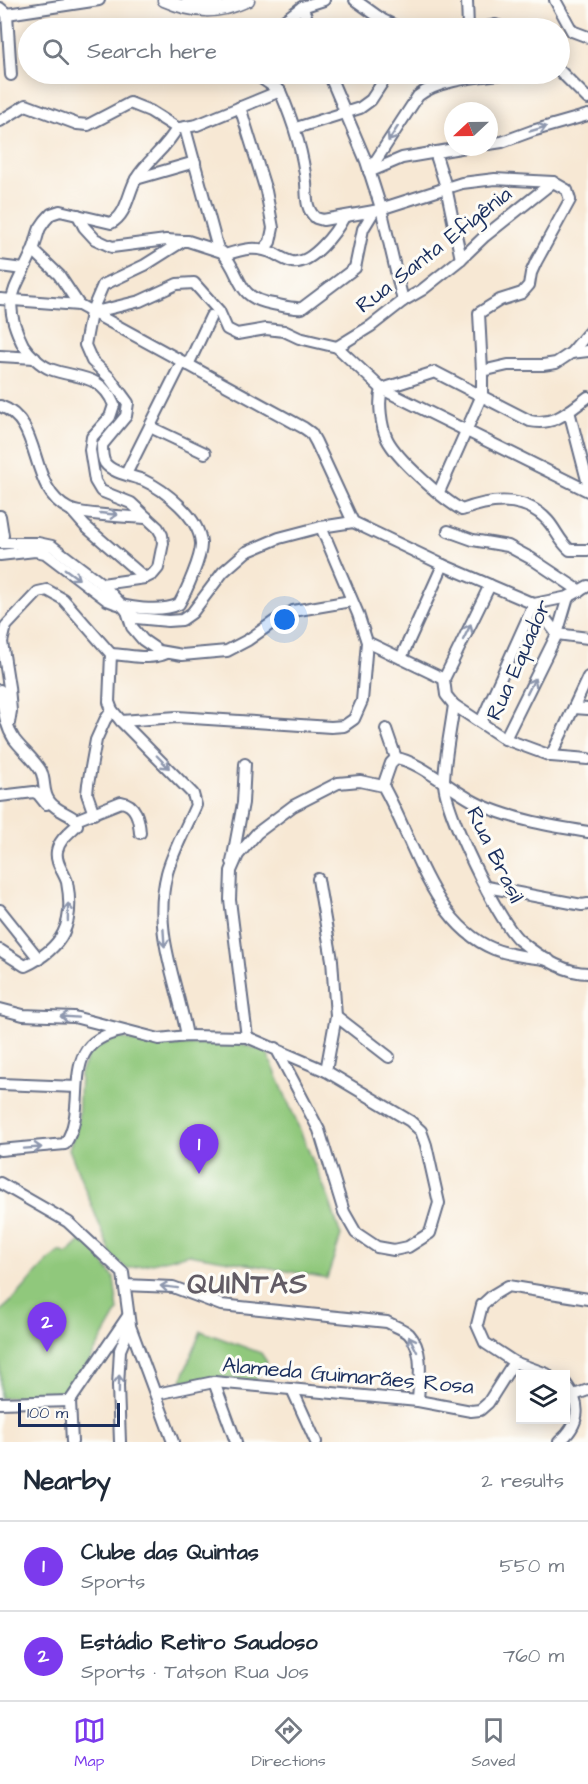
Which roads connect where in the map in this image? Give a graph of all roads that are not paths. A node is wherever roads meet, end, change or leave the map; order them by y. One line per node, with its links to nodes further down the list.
1 (99, 0): 11 (street)
2 (164, 0): 5 (main road)
3 (189, 0): 4 (main road)
4 (218, 0)
5 (248, 0)
6 (324, 0): 10 (street)
7 (355, 0): 14 (street)
8 (467, 0): 15 (street)
9 (555, 0): 16 (street)
10 (302, 7): 12 (street); 13 (street)
11 (4, 11): 19 (street)
12 (287, 18)
13 (307, 18)
14 (380, 18)
15 (468, 18)
16 (565, 18)
17 (570, 27): 18 (street)
18 (588, 37)
19 (11, 75)
20 (570, 81): 26 (street)
21 (270, 84): 25 (street)
22 (333, 84): 28 (street)
23 (381, 84): 28 (street)
24 (448, 84): 37 (street, one-way to 37)
25 (280, 91): 27 (street); 32 (street)
26 (588, 99)
27 (240, 107): 31 (street); 45 (street)
28 (345, 114): 32 (street); 37 (street)
29 (588, 115): 33 (street, one-way to 29)
30 (0, 121): 31 (street)
31 (181, 128): 36 (street); 38 (street)
32 (296, 128): 43 (street)
33 (498, 143)
34 (444, 151): 35 (street)
35 (435, 152): 37 (street); 40 (street)
36 (195, 162): 38 (street); 47 (street)
37 (369, 172): 41 (street)
38 (136, 179): 42 (street)
39 (553, 182): 40 (street); 48 (street, Rua Santa Efigênia); 63 (street)
40 (446, 187): 41 (street); 48 (street)
41 (378, 210): 43 (street); 47 (street); 52 (street)
42 (78, 215): 44 (street); 46 (street)
43 (344, 217): 45 (street)
44 (183, 241): 47 (street); 54 (street)
45 (264, 249): 47 (street)
46 (33, 250): 50 (street); 53 (street)
47 (222, 252)
48 (462, 259): 52 (street, Rua Santa Efigênia)
49 (0, 266): 50 (street)
50 (23, 269): 51 (street)
51 (4, 299): 53 (street); 61 (street)
52 (403, 301): 57 (street, Rua Santa Efigênia)
53 (79, 305): 54 (street)
54 (91, 314): 57 (street); 62 (street); 72 (street)
55 (211, 316): 62 (street)
56 (588, 333): 59 (street)
57 (337, 347): 64 (street)
58 (588, 351): 59 (street)
59 (571, 353): 63 (street)
60 (0, 356): 61 (street)
61 (35, 358): 78 (street)
62 (185, 364): 69 (street); 79 (street)
63 (482, 371): 65 (street)
64 (382, 388): 65 (street); 70 (street); 74 (street)
65 (482, 395): 68 (street); 70 (street)
66 (588, 397): 68 (street)
67 (0, 406): 76 (street)
68 (569, 411): 73 (street)
69 (150, 427): 71 (street); 72 (street)
70 (466, 432): 74 (street); 75 (street)
71 (205, 453)
72 (126, 474): 94 (street)
73 (588, 484)
74 (439, 492): 84 (street)
75 (588, 492)
76 (71, 510): 78 (street, one-way to 78); 87 (street)
77 (0, 516): 82 (street)
78 (147, 518): 87 (street)
79 (353, 522): 80 (street); 86 (street)
80 (321, 527): 92 (street); 94 (street)
81 (448, 531): 90 (street)
82 (0, 536)
83 (0, 543): 88 (street)
84 (588, 550)
85 (0, 555): 94 (street, one-way to 94)
86 (443, 565): 89 (street); 100 (street)
87 (145, 578): 88 (street)
88 (102, 584): 94 (street)
89 (490, 585): 93 (street); 102 (street, one-way to 89)
90 (584, 588): 91 (street)
91 (568, 597): 93 (street); 95 (street, Rua Equador)
92 (351, 601): 97 (street); 98 (street)
93 (534, 604): 95 (street); 109 (street)
94 (124, 607): 98 (street)
95 (557, 634): 96 (street); 112 (street, Rua Equador, one-way to 95)
96 (588, 638)
97 (367, 642): 100 (street); 108 (street)
98 (167, 653): 99 (street)
99 (111, 654): 107 (street); 110 (street)
100 (401, 658): 102 (street)
101 (588, 677): 105 (street)
102 (444, 679): 104 (street)
103 (0, 690): 110 (street)
104 (454, 705): 109 (street); 117 (street, Rua Brasil)
105 (574, 708): 106 (street); 113 (street)
106 (588, 709)
107 (112, 710): 108 (street); 121 (street)
108 (121, 721): 138 (street, one-way to 138)
109 (482, 722): 112 (street)
110 (9, 726): 120 (street)
111 (386, 729): 114 (street)
112 (505, 739): 113 (street)
113 (551, 756): 115 (street)
114 (396, 758): 117 (street); 118 (street)
115 (588, 759)
116 (244, 764): 125 (street)
117 (444, 784): 124 (street); 127 (street, Rua Brasil)
118 (383, 786): 125 (street); 132 (street)
119 (0, 796): 120 (street)
120 (56, 808): 122 (street)
121 (94, 814): 122 (street); 123 (street)
122 (76, 820): 131 (street, one-way to 122)
123 (140, 832)
124 (588, 832)
125 (231, 871): 139 (street)
126 (318, 879): 135 (street)
127 (487, 887): 128 (street); 132 (street, Rua Brasil)
128 (588, 904)
129 (0, 910): 131 (street)
130 (0, 950): 131 (street)
131 (39, 959)
132 (549, 960): 133 (street, Rua Brasil)
133 (588, 973)
134 (0, 1009): 136 (street, one-way to 134)
135 (336, 1016): 142 (street); 143 (street)
136 (92, 1021): 137 (street); 140 (street)
137 (125, 1031): 138 (street); 140 (street)
138 (187, 1036): 139 (street)
139 (248, 1036): 141 (street)
140 (94, 1042): 145 (street)
141 (276, 1048): 143 (street); 143 (street)
142 (389, 1057)
143 (326, 1071)
144 (0, 1084): 145 (street)
145 (76, 1087): 146 (street, one-way to 145)
146 (0, 1150)
147 (0, 1184): 148 (street)
148 (123, 1279): 150 (street); 160 (street, one-way to 148)
149 (588, 1299): 151 (street)
150 (129, 1321): 157 (street); 159 (street); 163 (street, one-way to 150)
151 (514, 1362): 152 (street); 160 (street, Alameda Guimarães Rosa)
152 (536, 1370)
153 (214, 1382): 154 (street, Alameda Guimarães Rosa); 157 (street, Alameda Guimarães Rosa); 165 (street)
154 (292, 1389): 160 (street, Alameda Guimarães Rosa); 166 (street)
155 (570, 1390): 158 (street)
156 (588, 1390): 158 (street)
157 (156, 1394): 164 (street)
158 (574, 1395): 167 (street)
159 (70, 1401): 161 (street); 162 (street)
160 (418, 1401)
161 (0, 1403)
162 (72, 1442)
163 (120, 1442)
164 (172, 1442)
165 (236, 1442)
166 (316, 1442)
167 (559, 1442)

